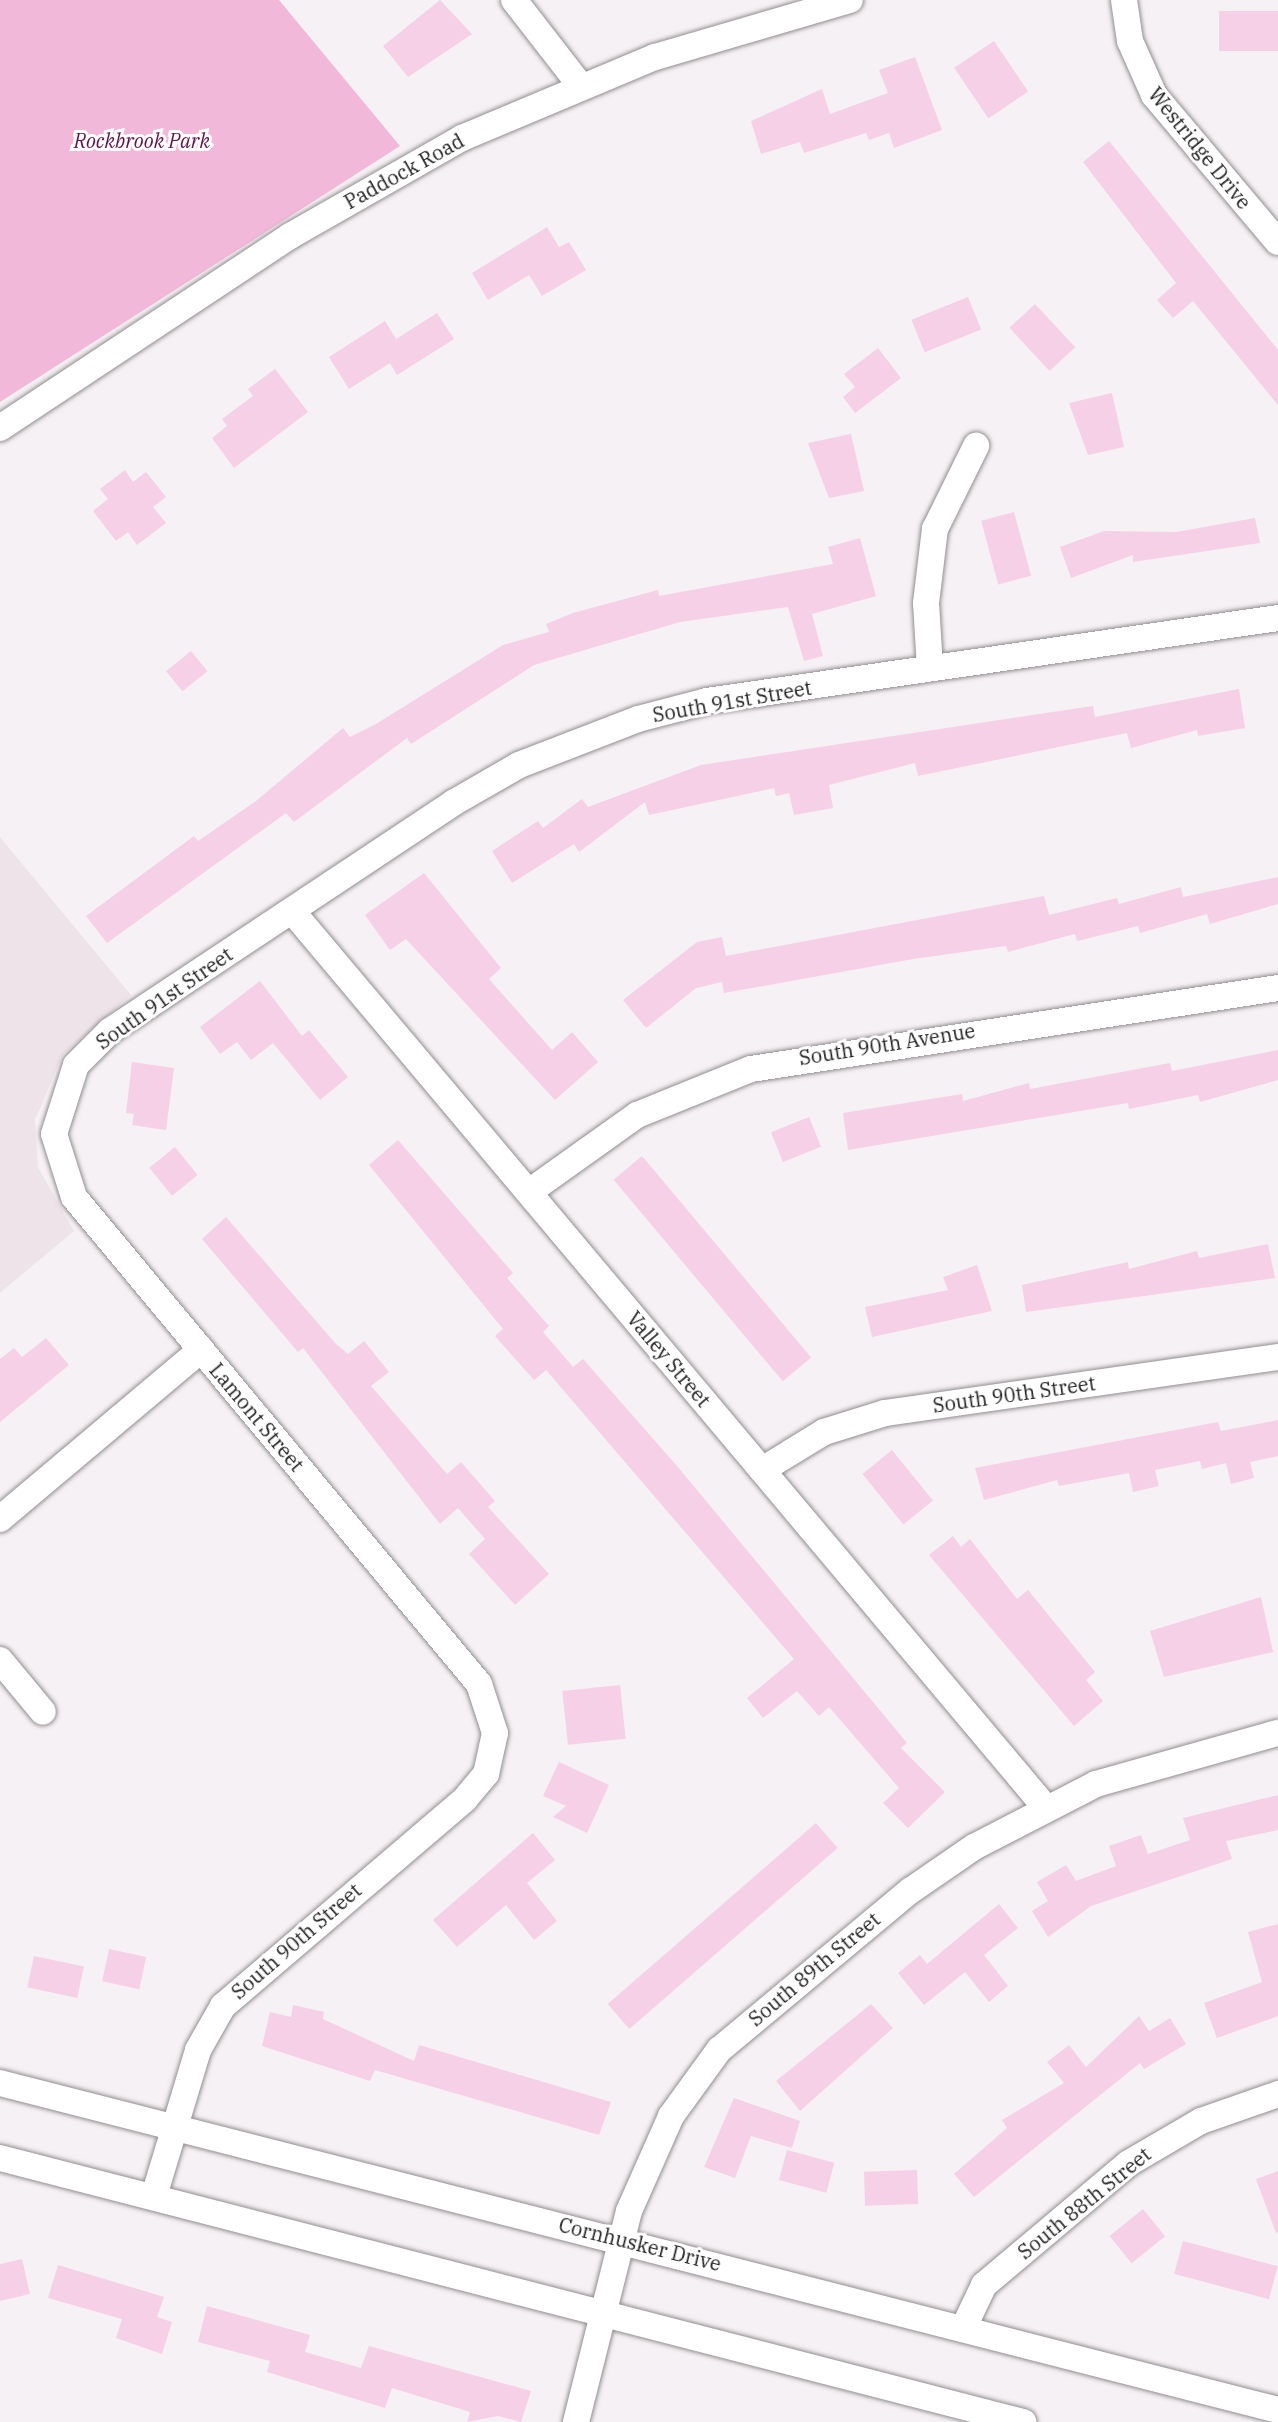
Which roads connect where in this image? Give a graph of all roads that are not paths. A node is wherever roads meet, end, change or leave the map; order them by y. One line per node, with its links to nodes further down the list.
1 (514, 0): 4 (street)
2 (850, 0): 4 (street, Paddock Road)
3 (1124, 0): 5 (street, Westridge Drive)
4 (580, 85): 6 (street, Paddock Road)
5 (1278, 242)
6 (0, 428)
7 (976, 446): 9 (street)
8 (1278, 618): 9 (street, South 91st Street)
9 (930, 668): 10 (street, South 91st Street)
10 (292, 911): 12 (street, South 91st Street); 13 (street, Valley Street)
11 (1278, 988): 13 (street, South 90th Avenue)
12 (86, 1053): 14 (street, Lamont Street)
13 (529, 1192): 16 (street, Valley Street)
14 (201, 1350): 17 (street); 21 (street, Lamont Street)
15 (1278, 1357): 16 (street, South 90th Street)
16 (762, 1470): 22 (street, Valley Street)
17 (0, 1519)
18 (0, 1660): 19 (street)
19 (43, 1712)
20 (1278, 1733): 22 (street, South 89th Street)
21 (486, 1774): 25 (street, South 90th Street)
22 (1046, 1808): 28 (street, South 89th Street)
23 (0, 2083): 25 (street, Cornhusker Drive)
24 (1278, 2094): 30 (street, South 88th Street)
25 (174, 2125): 27 (street, South 90th Street); 28 (street, Cornhusker Drive)
26 (0, 2158): 27 (street)
27 (154, 2196): 29 (street)
28 (622, 2240): 29 (street, South 89th Street); 30 (street, Cornhusker Drive)
29 (604, 2311): 32 (street); 33 (street, South 89th Street)
30 (963, 2329): 31 (street, Cornhusker Drive)
31 (1278, 2410)
32 (942, 2411): 34 (street)
33 (576, 2422)
34 (1023, 2422)

